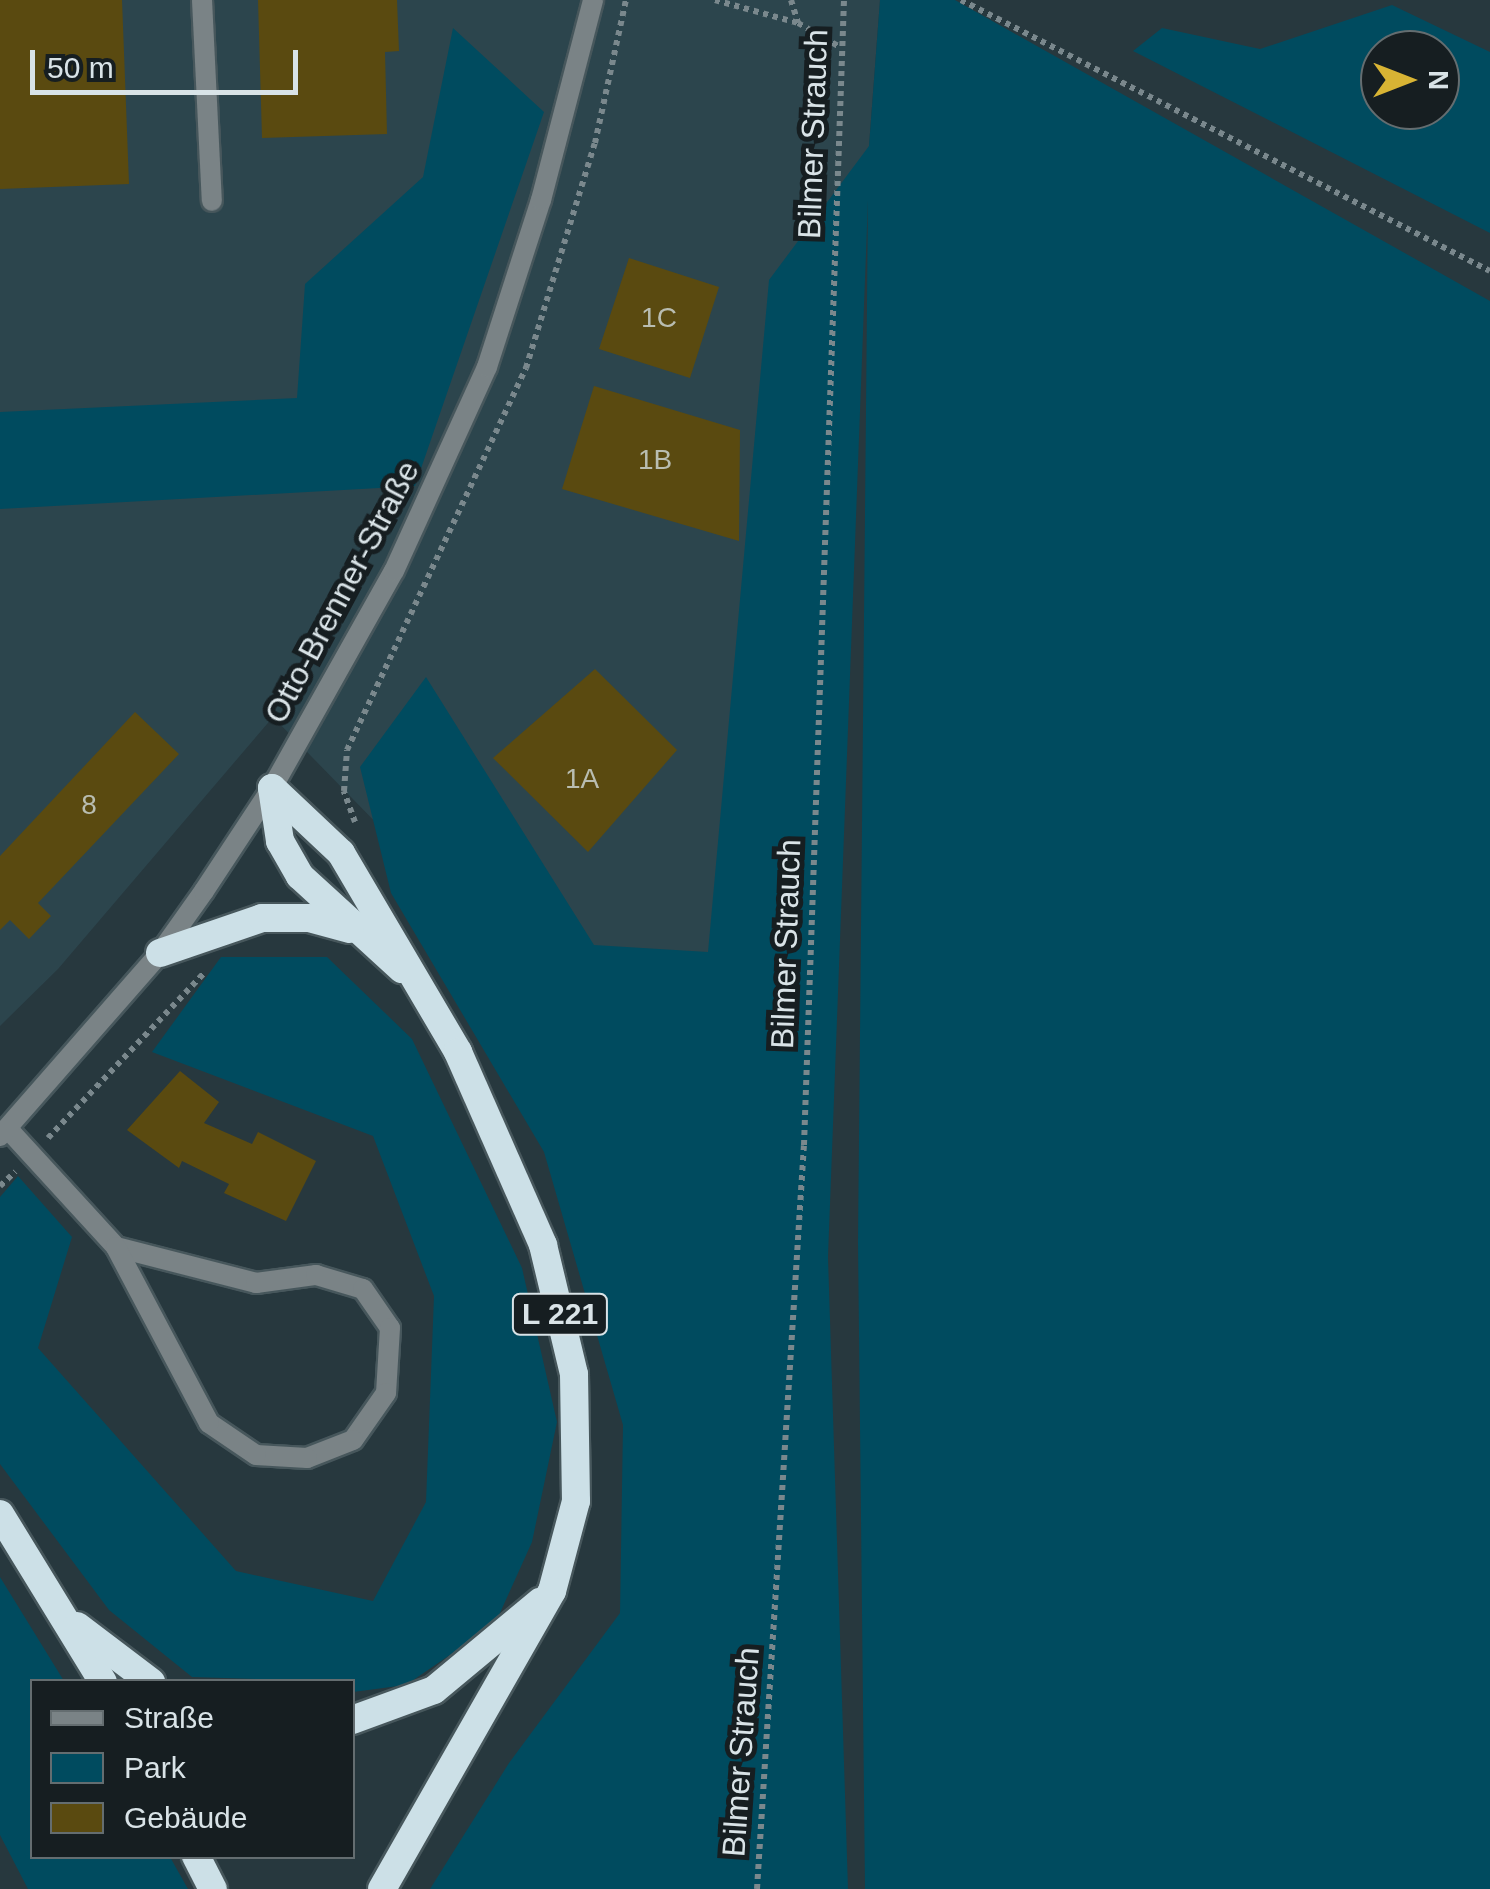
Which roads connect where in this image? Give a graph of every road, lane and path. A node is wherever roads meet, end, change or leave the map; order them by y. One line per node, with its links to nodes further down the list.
1 (202, 0): 9 (street)
2 (593, 0): 11 (street, Otto-Brenner-Straße)
3 (715, 0): 7 (path)
4 (791, 0): 7 (path)
5 (844, 0): 8 (path, Bilmer Strauch)
6 (961, 0): 10 (path)
7 (798, 23): 8 (path)
8 (840, 47): 26 (path, Bilmer Strauch)
9 (212, 201)
10 (1490, 272)
11 (272, 788): 12 (highway, L 221); 13 (street, Otto-Brenner-Straße); 14 (highway, L 221)
12 (352, 930): 13 (highway, L 221); 14 (highway, L 221)
13 (160, 953): 15 (street, Otto-Brenner-Straße)
14 (411, 976): 18 (highway, L 221)
15 (4, 1133): 16 (street)
16 (116, 1246): 16 (street)
17 (0, 1514): 19 (highway)
18 (552, 1591): 22 (highway); 25 (highway, L 221)
19 (68, 1619): 20 (highway); 21 (highway)
20 (101, 1679)
21 (147, 1679)
22 (355, 1719)
23 (197, 1859): 24 (highway)
24 (212, 1889)
25 (382, 1889)
26 (757, 1889)

